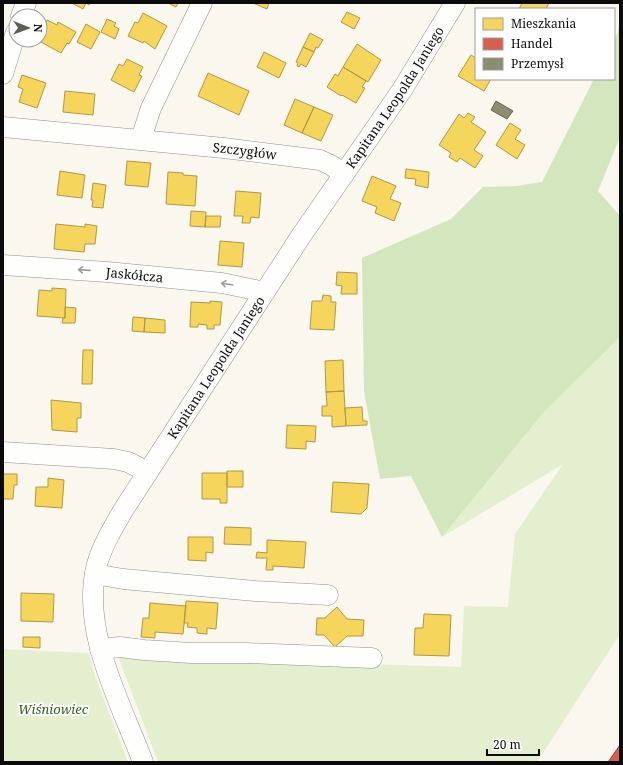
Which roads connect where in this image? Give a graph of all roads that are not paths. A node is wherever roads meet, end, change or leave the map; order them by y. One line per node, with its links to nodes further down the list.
1 (202, 3): 6 (street)
2 (455, 3): 7 (street, Kapitana Leopolda Janiego)
3 (11, 48): 4 (street)
4 (3, 74)
5 (3, 127): 6 (street, Szczygłów)
6 (142, 139): 7 (street, Szczygłów)
7 (344, 174): 9 (street, Kapitana Leopolda Janiego)
8 (3, 265): 9 (street, Jaskółcza, one-way to 8)
9 (265, 292): 11 (street, Kapitana Leopolda Janiego)
10 (3, 452): 11 (street)
11 (148, 472): 12 (street, Kapitana Leopolda Janiego)
12 (95, 574): 13 (street); 14 (street, Kapitana Leopolda Janiego)
13 (328, 595)
14 (100, 649): 15 (street); 16 (street, Kapitana Leopolda Janiego)
15 (372, 658)
16 (143, 762)

